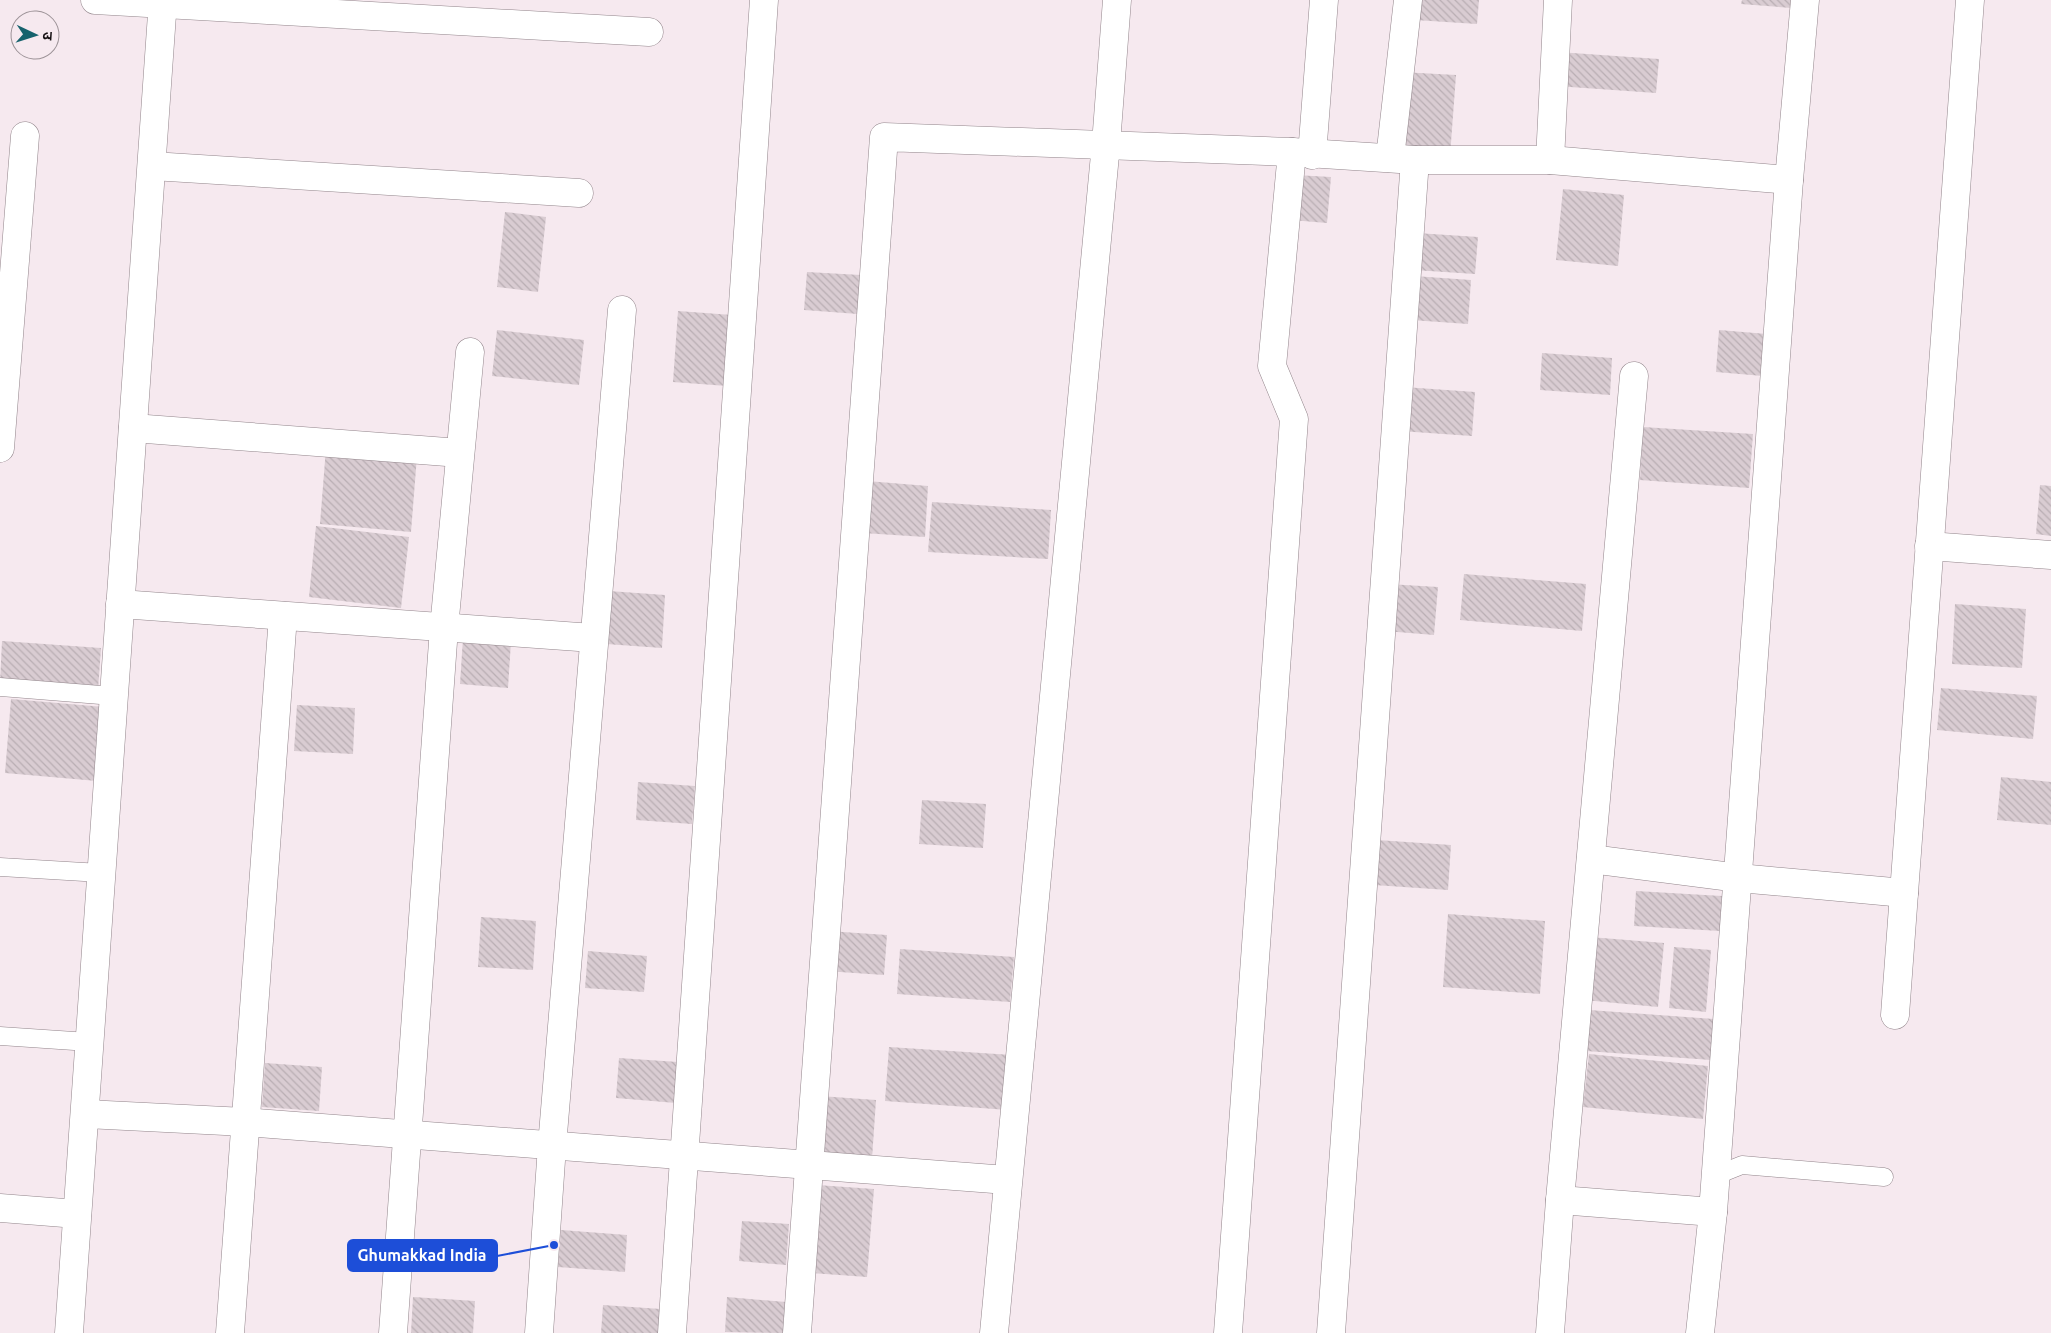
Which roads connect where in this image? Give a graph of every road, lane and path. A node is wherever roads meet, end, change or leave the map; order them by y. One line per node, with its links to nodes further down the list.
1 (95, 0): 9 (street)
2 (764, 0): 45 (street)
3 (1117, 0): 12 (street)
4 (1324, 0): 13 (street)
5 (1408, 0): 14 (street)
6 (1558, 0): 15 (street)
7 (1805, 0): 17 (street)
8 (1970, 0): 25 (street)
9 (163, 2): 10 (street); 16 (street)
10 (649, 32)
11 (25, 136): 23 (street)
12 (1106, 144): 13 (street); 46 (street); 49 (street)
13 (1302, 153): 14 (street); 61 (street)
14 (1402, 159): 15 (street); 62 (street)
15 (1550, 160): 17 (street)
16 (152, 166): 18 (street); 22 (street)
17 (1789, 180): 36 (street)
18 (579, 193)
19 (622, 310): 30 (street)
20 (470, 352): 24 (street)
21 (1634, 376): 33 (street)
22 (133, 428): 24 (street); 27 (street)
23 (0, 448)
24 (460, 454): 29 (street)
25 (1929, 546): 26 (street); 37 (street)
26 (2051, 555)
27 (120, 604): 28 (street); 32 (street)
28 (283, 616): 29 (street); 42 (street)
29 (444, 628): 30 (street); 43 (street)
30 (593, 638): 44 (street)
31 (0, 687): 32 (lane)
32 (113, 696): 35 (street)
33 (1592, 859): 36 (street); 50 (street)
34 (0, 867): 35 (lane)
35 (101, 873): 40 (street)
36 (1739, 878): 37 (street); 47 (street)
37 (1904, 893): 38 (street)
38 (1895, 1015)
39 (0, 1036): 40 (lane)
40 (89, 1042): 41 (street)
41 (86, 1114): 42 (street); 53 (street)
42 (245, 1122): 43 (street); 55 (street)
43 (406, 1136): 44 (street); 56 (street)
44 (552, 1146): 45 (street); 57 (street)
45 (683, 1155): 46 (street); 58 (street)
46 (808, 1165): 49 (street); 59 (street)
47 (1716, 1175): 48 (lane); 52 (street)
48 (1884, 1178)
49 (1007, 1180): 60 (street)
50 (1560, 1200): 52 (street); 63 (street)
51 (0, 1208): 53 (street)
52 (1713, 1212): 64 (street)
53 (77, 1214): 54 (street)
54 (69, 1333)
55 (230, 1333)
56 (393, 1333)
57 (539, 1333)
58 (672, 1333)
59 (797, 1333)
60 (994, 1333)
61 (1228, 1333)
62 (1331, 1333)
63 (1550, 1333)
64 (1700, 1333)

